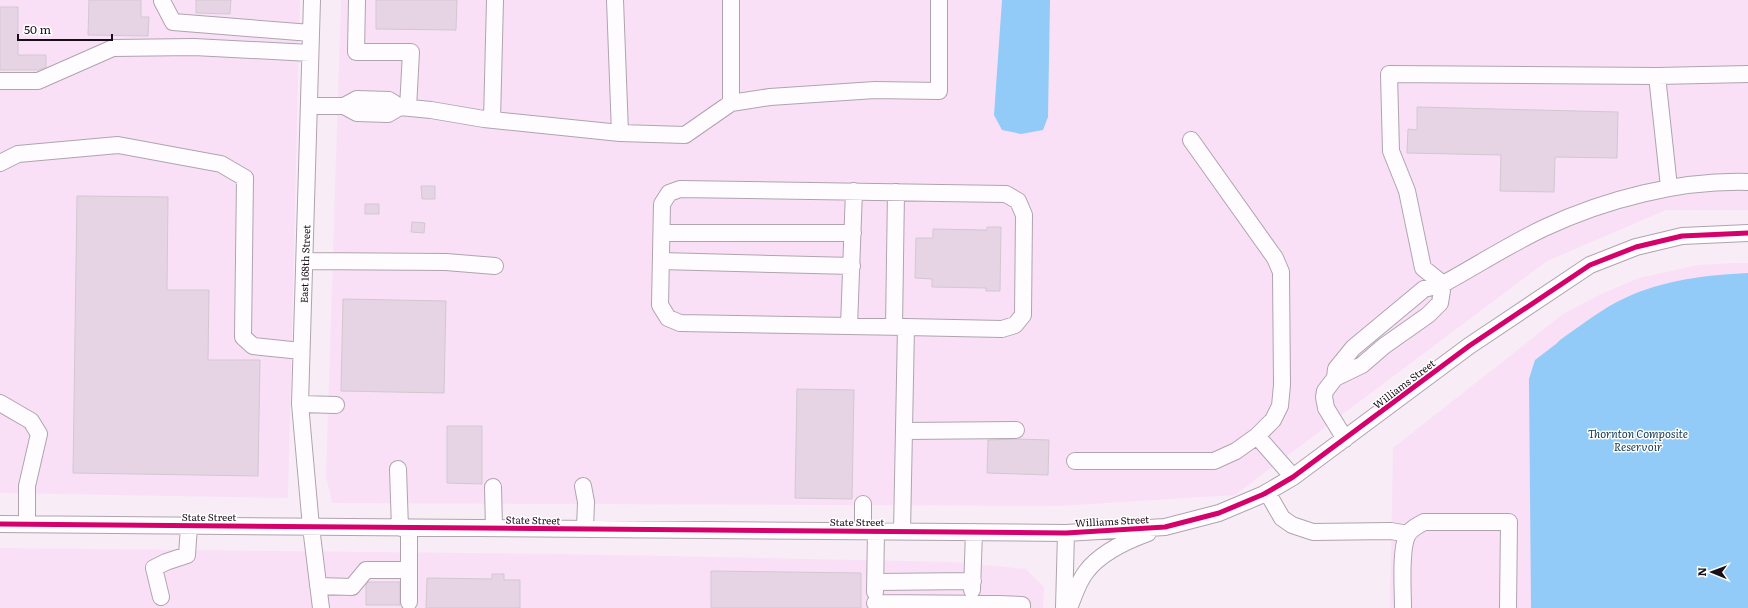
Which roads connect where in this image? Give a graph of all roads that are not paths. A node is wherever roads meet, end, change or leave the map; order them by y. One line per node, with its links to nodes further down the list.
1 (312, 0): 8 (street, East 168th Street)
2 (358, 0): 15 (street)
3 (494, 0): 16 (street)
4 (615, 0): 17 (street)
5 (732, 0): 13 (street)
6 (939, 0): 13 (street)
7 (162, 1): 8 (street)
8 (311, 33): 9 (street, East 168th Street)
9 (310, 53): 12 (street); 14 (street, East 168th Street)
10 (1748, 74): 11 (street)
11 (1657, 76): 21 (street); 31 (street)
12 (0, 81)
13 (732, 103): 17 (street)
14 (309, 106): 15 (street); 27 (street, East 168th Street)
15 (404, 108): 16 (street)
16 (492, 120): 17 (street)
17 (620, 133)
18 (1191, 140): 41 (street)
19 (0, 163): 34 (street)
20 (1748, 182): 21 (street)
21 (1669, 187): 31 (street)
22 (854, 191): 23 (street); 24 (street); 25 (street)
23 (896, 192): 33 (street); 33 (street)
24 (662, 233): 25 (street); 28 (street)
25 (853, 233): 30 (street)
26 (1748, 233): 42 (street, Williams Street)
27 (305, 261): 29 (street); 34 (street, East 168th Street)
28 (661, 261): 30 (street); 32 (street)
29 (495, 266)
30 (852, 266): 32 (street)
31 (1443, 284): 35 (street); 35 (street)
32 (850, 326): 33 (street)
33 (900, 327): 40 (street)
34 (301, 351): 37 (street, East 168th Street)
35 (1335, 378): 42 (street)
36 (0, 403): 51 (street)
37 (300, 404): 38 (street); 53 (street, East 168th Street)
38 (336, 405)
39 (1016, 430): 40 (street)
40 (904, 431): 59 (street)
41 (1257, 436): 43 (street); 45 (street)
42 (1345, 439): 45 (street, Williams Street)
43 (1075, 461)
44 (398, 469): 55 (street)
45 (1293, 478): 48 (street, Williams Street)
46 (583, 486): 57 (street)
47 (493, 487): 56 (street)
48 (1267, 492): 54 (street, Williams Street); 62 (street)
49 (863, 504): 58 (street)
50 (0, 524): 51 (street, State Street)
51 (27, 524): 52 (street, State Street)
52 (189, 526): 53 (street, State Street); 67 (street)
53 (311, 527): 55 (street, State Street); 66 (street, East 168th Street)
54 (1165, 527): 61 (street, Williams Street); 75 (street)
55 (404, 528): 56 (street, State Street); 63 (street)
56 (494, 528): 57 (street, State Street)
57 (585, 529): 58 (street, State Street)
58 (870, 531): 59 (street, State Street); 65 (street)
59 (902, 532): 60 (street, State Street)
60 (974, 532): 61 (street, State Street); 64 (street)
61 (1066, 533): 74 (street)
62 (1408, 534): 76 (street); 77 (street)
63 (409, 570): 66 (street); 68 (street)
64 (973, 581): 65 (street); 69 (street)
65 (876, 582): 70 (street)
66 (318, 586): 72 (street, East 168th Street)
67 (161, 597)
68 (409, 602)
69 (972, 604): 70 (street); 71 (street)
70 (875, 606)
71 (998, 606): 73 (street)
72 (321, 608)
73 (1022, 608)
74 (1064, 608)
75 (1069, 608)
76 (1403, 608)
77 (1508, 608)

